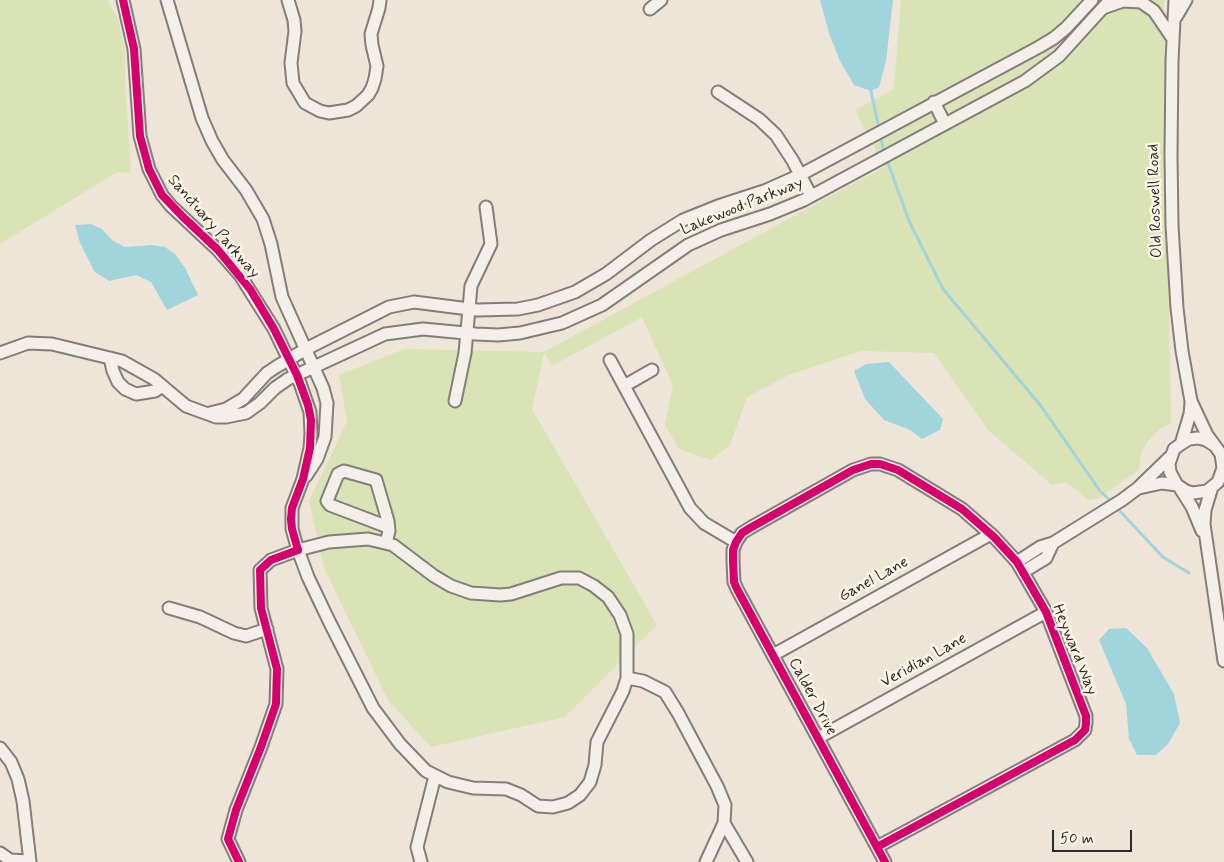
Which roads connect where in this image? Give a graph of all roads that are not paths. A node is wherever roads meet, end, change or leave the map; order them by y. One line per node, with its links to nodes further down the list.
1 (167, 0): 22 (street, Sanctuary Parkway)
2 (288, 0): 3 (street)
3 (380, 0)
4 (661, 0): 11 (street)
5 (1092, 0): 15 (street, Lakewood Parkway)
6 (1110, 0): 10 (street, Lakewood Parkway)
7 (1175, 0): 12 (street, Old Roswell Road)
8 (1186, 0): 12 (street)
9 (126, 1): 25 (street, Sanctuary Parkway)
10 (1102, 9): 13 (street); 16 (street, Lakewood Parkway)
11 (650, 10)
12 (1174, 23): 13 (street, Old Roswell Road)
13 (1173, 39): 33 (street, Old Roswell Road)
14 (718, 92): 17 (street)
15 (934, 102): 16 (street); 17 (street, Lakewood Parkway)
16 (945, 124): 18 (street, Lakewood Parkway)
17 (800, 175): 18 (street); 20 (street, Lakewood Parkway)
18 (811, 196): 21 (street, Lakewood Parkway)
19 (486, 207): 20 (street)
20 (468, 309): 21 (street); 22 (street, Lakewood Parkway)
21 (467, 333): 27 (street, Lakewood Parkway); 32 (street)
22 (306, 349): 25 (street, Lakewood Parkway); 27 (street, Sanctuary Parkway)
23 (0, 353): 24 (street, Lakewood Parkway)
24 (110, 358): 31 (street, Lakewood Parkway); 31 (street)
25 (289, 359): 29 (street, Sanctuary Parkway); 34 (street, Lakewood Parkway)
26 (610, 360): 30 (street)
27 (314, 366): 29 (street, Lakewood Parkway); 39 (street, Sanctuary Parkway)
28 (652, 370): 30 (street)
29 (297, 375): 34 (street, Lakewood Parkway); 39 (street, Sanctuary Parkway)
30 (624, 386): 46 (street)
31 (161, 387): 34 (street, Lakewood Parkway)
32 (454, 401)
33 (1191, 401): 35 (street, Old Roswell Road); 36 (street, Old Roswell Road)
34 (207, 414)
35 (1180, 444): 36 (street); 37 (street, Old Roswell Road)
36 (1218, 448): 38 (street, Old Roswell Road)
37 (1170, 457): 40 (street, Old Roswell Road); 42 (street)
38 (1223, 474): 41 (street, Old Roswell Road)
39 (303, 479): 49 (street)
40 (1178, 486): 41 (street); 42 (street); 45 (street, Old Roswell Road)
41 (1212, 487): 45 (street, Old Roswell Road)
42 (1138, 488): 48 (street)
43 (388, 526): 43 (street); 47 (street)
44 (990, 534): 46 (street, Heyward Way); 50 (street, Heyward Way); 55 (street, Ganel Lane)
45 (1205, 540): 56 (street, Old Roswell Road)
46 (736, 542): 55 (street, Calder Drive)
47 (386, 543): 49 (street); 57 (street)
48 (1053, 543): 50 (street); 51 (street)
49 (298, 550): 54 (street); 60 (street)
50 (1017, 562): 51 (street, Heyward Way)
51 (1023, 572): 53 (street, Heyward Way)
52 (169, 608): 54 (street)
53 (1046, 612): 58 (street, Veridian Lane); 62 (street, Heyward Way)
54 (267, 629): 65 (street)
55 (773, 655): 58 (street, Calder Drive)
56 (1224, 661)
57 (627, 678): 60 (street); 61 (street)
58 (818, 738): 62 (street, Calder Drive)
59 (0, 748): 64 (street)
60 (435, 776): 66 (street)
61 (724, 824): 67 (street); 68 (street)
62 (876, 847): 69 (street, Calder Drive)
63 (0, 853): 64 (street)
64 (29, 861)
65 (238, 862)
66 (421, 862)
67 (706, 862)
68 (747, 862)
69 (885, 862)

